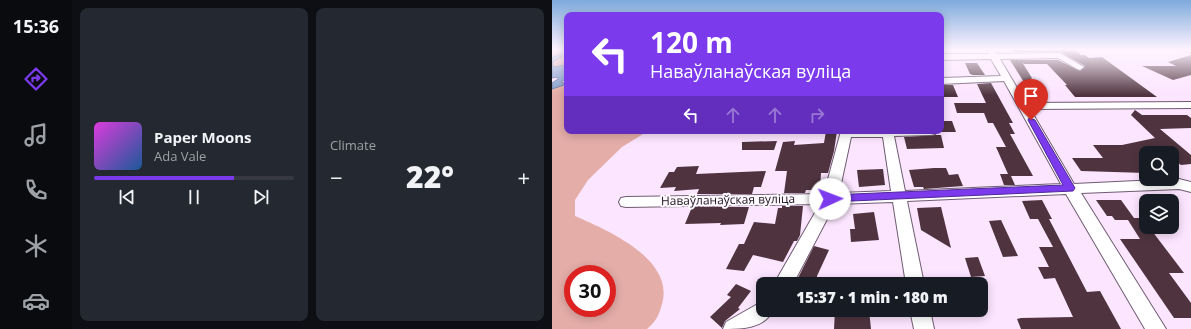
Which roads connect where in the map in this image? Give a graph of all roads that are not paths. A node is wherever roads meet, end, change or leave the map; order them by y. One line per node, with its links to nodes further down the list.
1 (999, 64): 4 (street)
2 (1076, 64): 3 (street)
3 (1080, 67)
4 (1008, 78): 5 (street); 7 (street)
5 (944, 81)
6 (1191, 105): 7 (street)
7 (1024, 106): 11 (street)
8 (847, 134): 13 (street)
9 (888, 134): 12 (street)
10 (1191, 186): 11 (street, Наваўланаўская вуліца)
11 (1070, 188): 12 (street, Наваўланаўская вуліца); 21 (street)
12 (898, 196): 13 (street, Наваўланаўская вуліца); 16 (street)
13 (830, 199): 14 (street, Наваўланаўская вуліца); 15 (street)
14 (626, 202)
15 (787, 277)
16 (914, 277)
17 (756, 314): 19 (street)
18 (921, 317): 20 (street)
19 (733, 329)
20 (924, 329)
21 (1156, 329)

